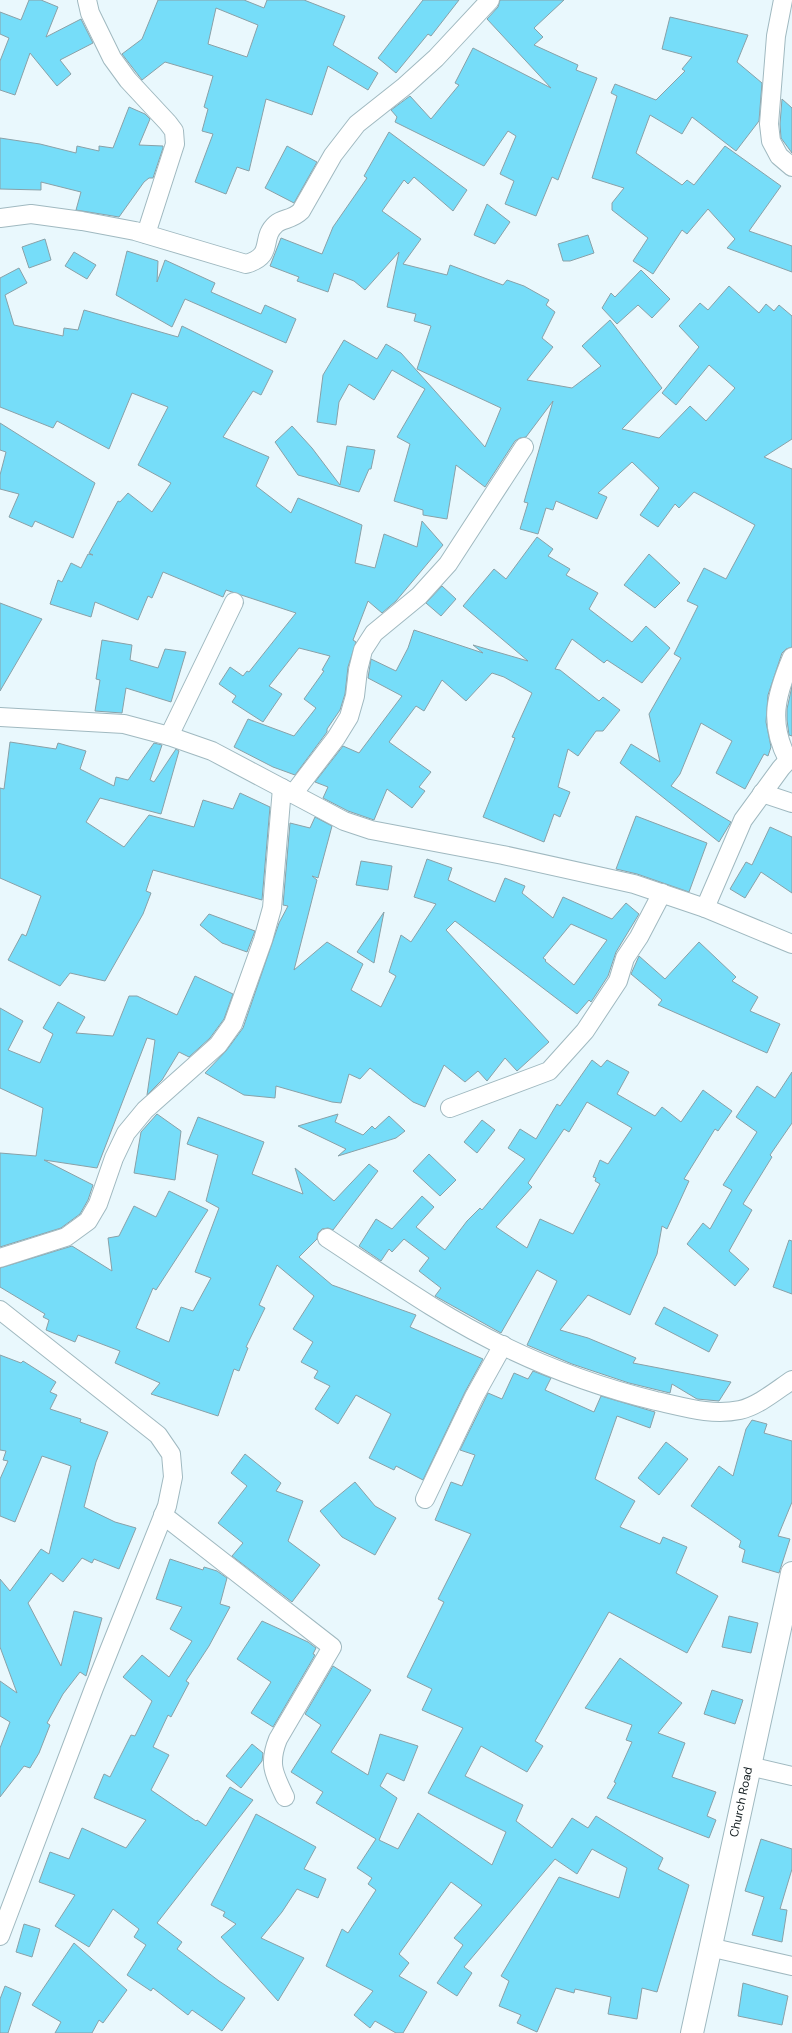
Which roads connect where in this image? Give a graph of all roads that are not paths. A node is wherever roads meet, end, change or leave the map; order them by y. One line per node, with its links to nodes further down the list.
1 (87, 0): 6 (street)
2 (490, 0): 6 (street)
3 (783, 0): 4 (street)
4 (792, 167)
5 (0, 218): 6 (street)
6 (146, 234)
7 (524, 447): 13 (street)
8 (234, 602): 11 (street)
9 (792, 657): 12 (street)
10 (0, 717): 11 (street)
11 (169, 736): 13 (street)
12 (790, 758): 14 (street)
13 (288, 791): 16 (street); 21 (street)
14 (762, 793): 15 (street); 17 (street)
15 (792, 803)
16 (662, 893): 17 (street); 19 (street)
17 (705, 908): 18 (street)
18 (792, 944)
19 (450, 1108)
20 (327, 1238): 23 (street)
21 (0, 1258)
22 (0, 1310): 26 (street)
23 (503, 1345): 24 (street); 25 (street)
24 (792, 1380)
25 (425, 1499)
26 (163, 1515): 30 (street); 31 (street)
27 (791, 1582): 28 (street, Church Road)
28 (749, 1766): 29 (street); 32 (street, Church Road)
29 (792, 1776)
30 (285, 1797)
31 (0, 1936)
32 (709, 1947): 33 (street); 34 (street, Church Road)
33 (792, 1966)
34 (692, 2033)

